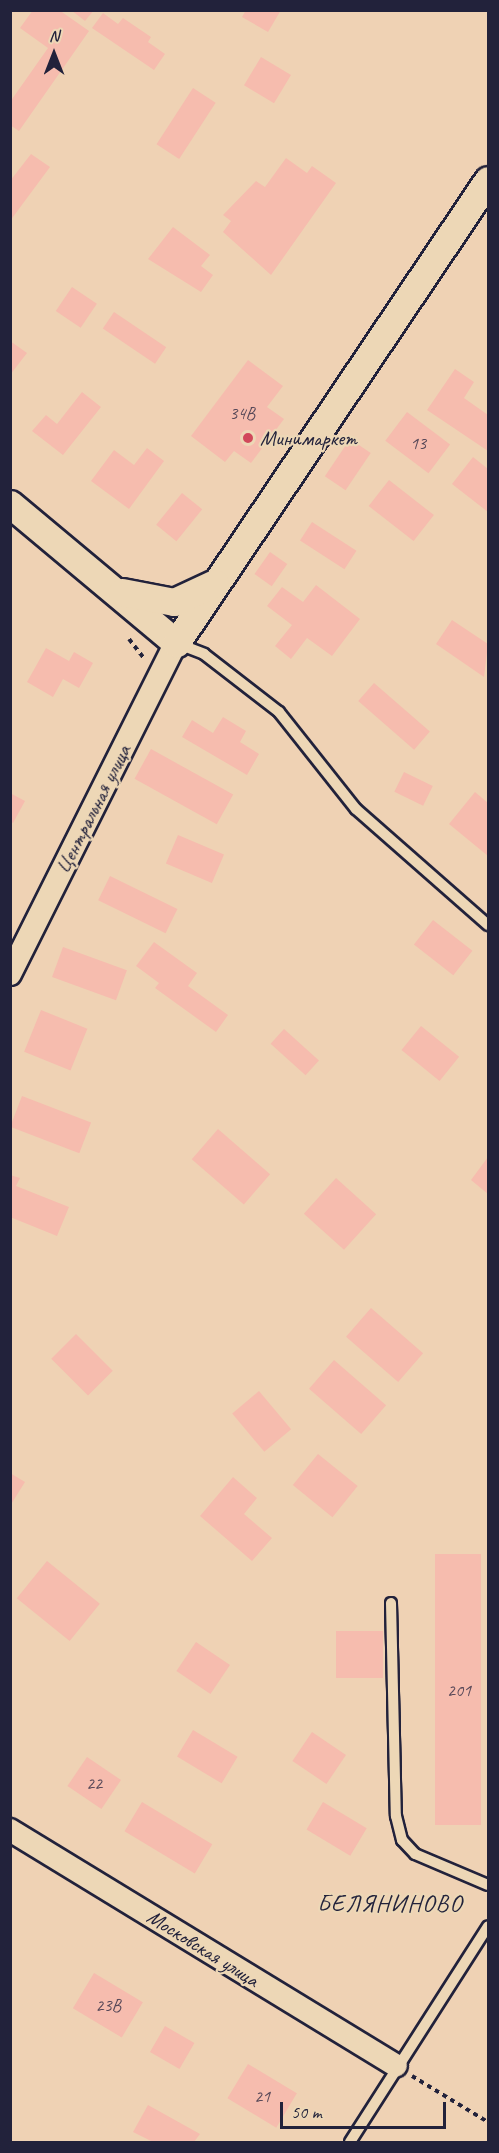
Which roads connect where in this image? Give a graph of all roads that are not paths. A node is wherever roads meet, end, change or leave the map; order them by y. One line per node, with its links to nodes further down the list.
1 (489, 180): 3 (street)
2 (10, 504): 4 (street)
3 (222, 578): 4 (street); 5 (street)
4 (110, 588): 5 (street)
5 (176, 643): 6 (lane); 7 (street, Центральная улица)
6 (489, 925)
7 (10, 974)
8 (391, 1603): 10 (lane)
9 (10, 1830): 12 (street, Московская улица)
10 (489, 1885)
11 (489, 1926): 12 (lane)
12 (396, 2067): 13 (lane)
13 (350, 2142)

